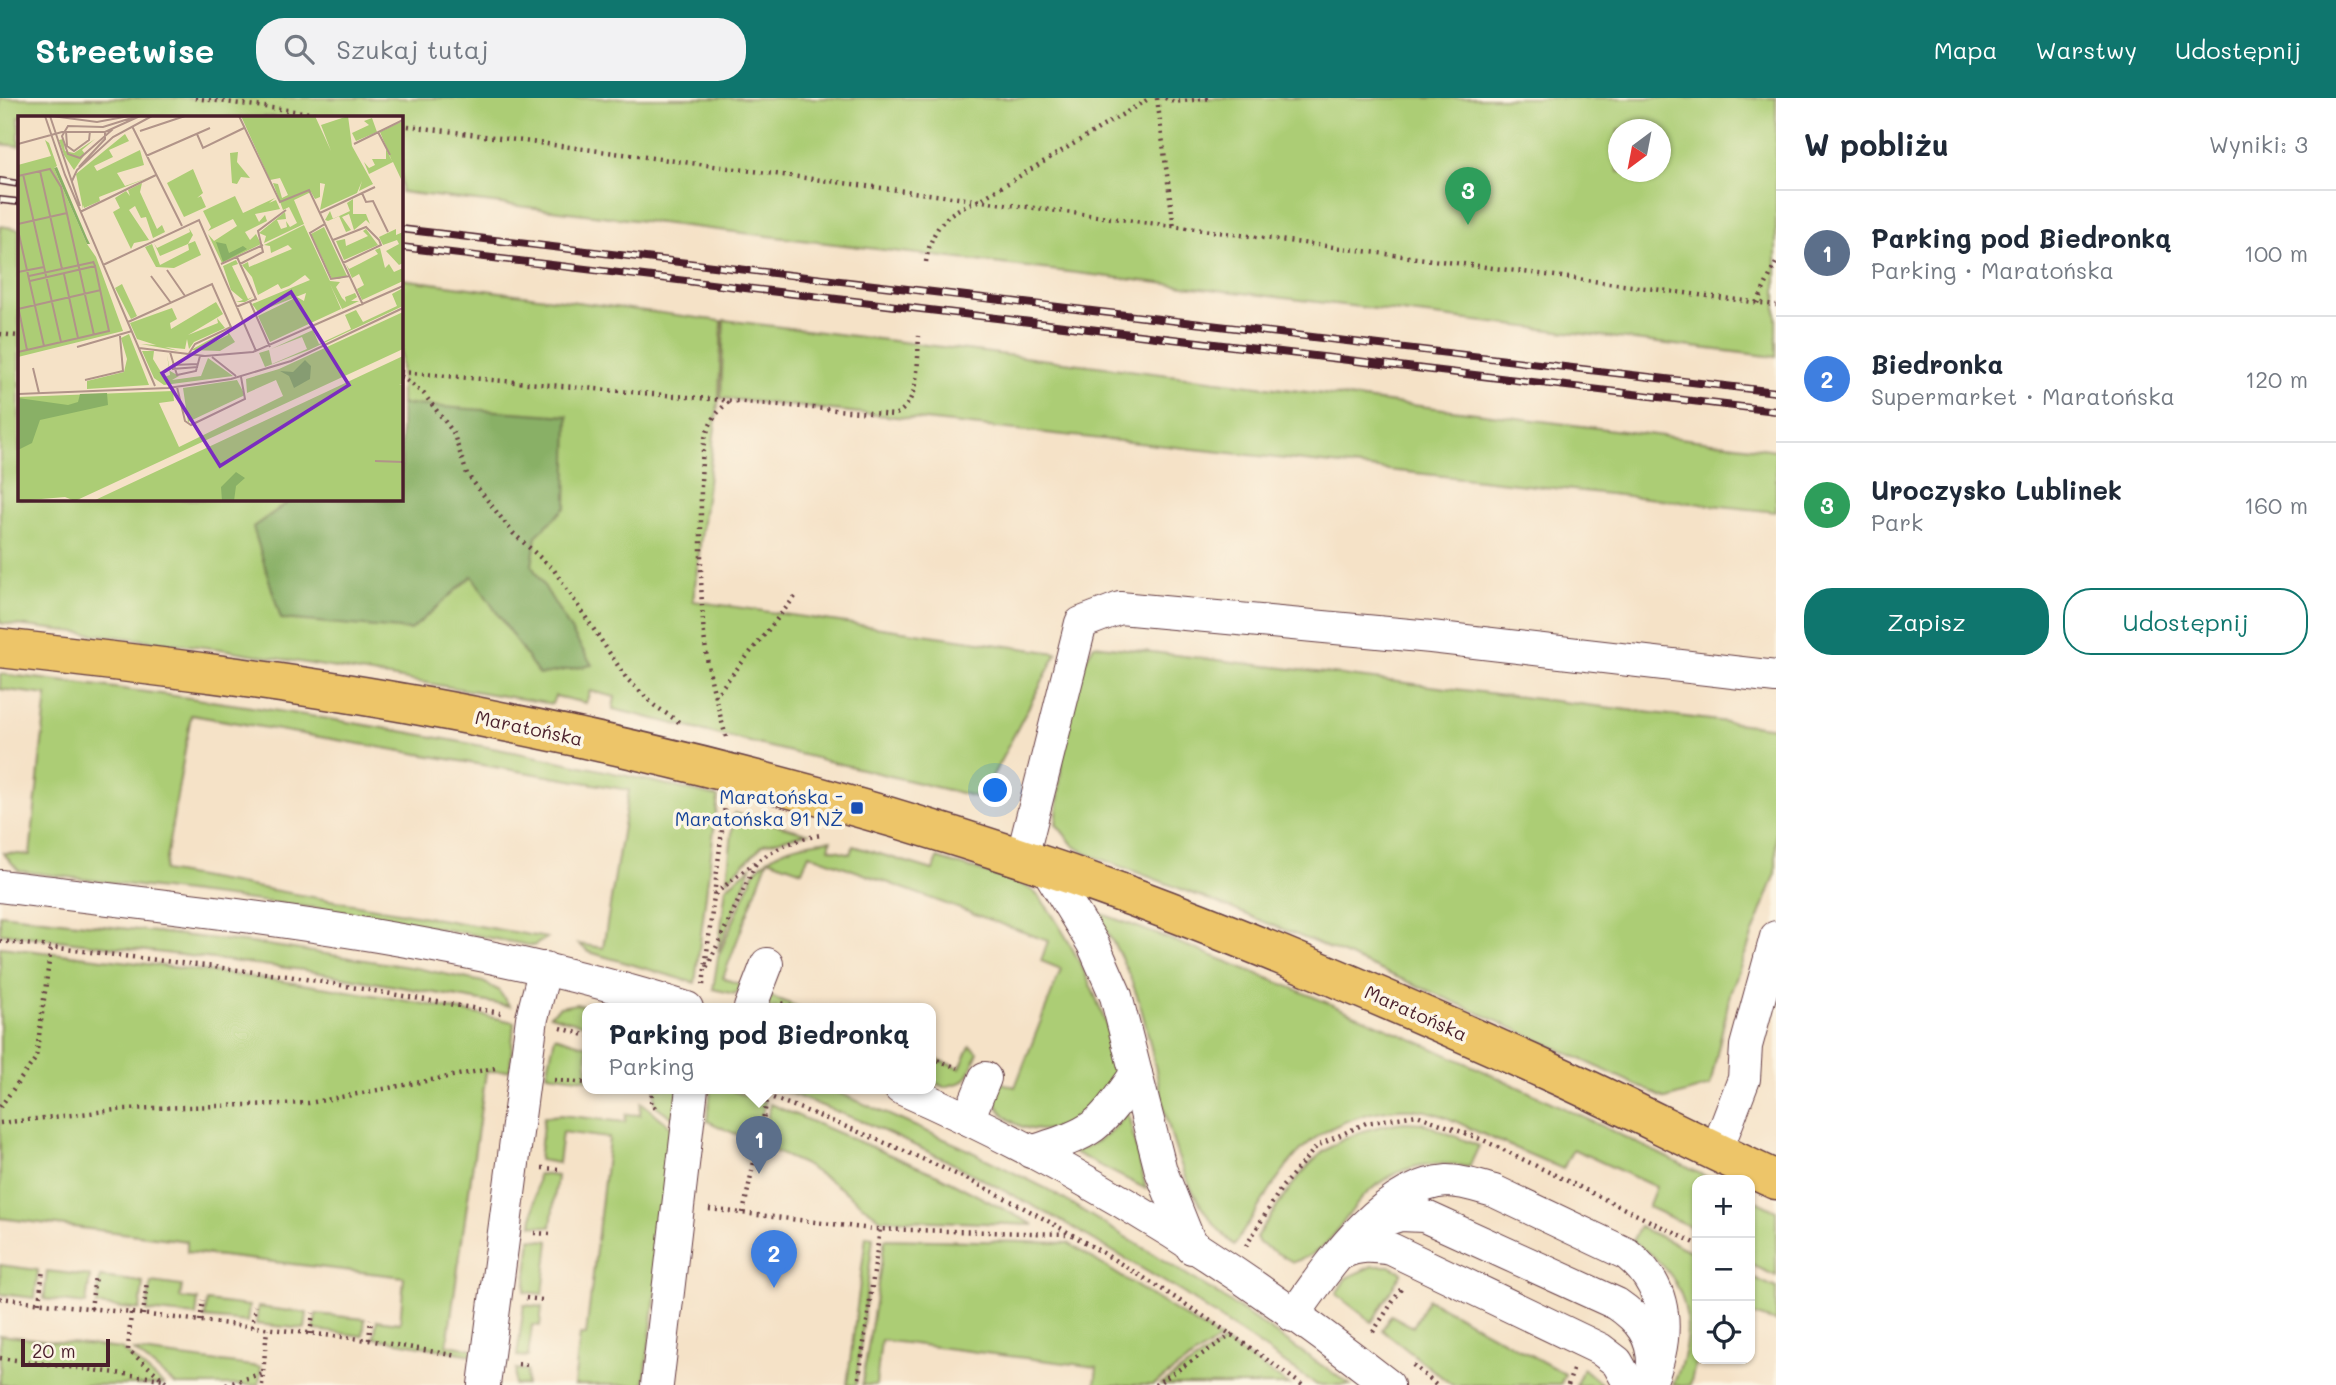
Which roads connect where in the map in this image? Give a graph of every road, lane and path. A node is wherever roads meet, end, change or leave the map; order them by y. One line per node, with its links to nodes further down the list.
1 (195, 98): 6 (path)
2 (1150, 98): 8 (path)
3 (1157, 98): 9 (path)
4 (1165, 98): 5 (path)
5 (1212, 98)
6 (333, 116)
7 (402, 125): 8 (path)
8 (978, 201): 9 (path); 10 (path)
9 (1174, 228): 12 (path)
10 (926, 262)
11 (1776, 262): 12 (path)
12 (1756, 303): 13 (path)
13 (1776, 305)
14 (0, 334): 15 (path)
15 (18, 336)
16 (919, 336): 19 (path)
17 (402, 374): 19 (path)
18 (402, 375): 24 (path)
19 (730, 401): 23 (path)
20 (798, 593): 23 (path)
21 (0, 648): 29 (main road, Maratońska)
22 (1776, 677): 29 (street)
23 (715, 696): 25 (path)
24 (684, 726)
25 (727, 741)
26 (725, 806): 31 (path)
27 (828, 834): 28 (path)
28 (759, 857): 31 (path); 37 (path)
29 (1034, 863): 43 (street); 54 (main road, Maratońska)
30 (0, 886): 36 (street)
31 (714, 894): 37 (path)
32 (1776, 937): 54 (street)
33 (0, 941): 34 (path)
34 (51, 947): 40 (path); 50 (path)
35 (767, 964): 39 (street)
36 (545, 968): 38 (street); 40 (street)
37 (706, 970): 38 (path)
38 (694, 1000)
39 (752, 1003)
40 (532, 1018): 41 (path); 42 (street)
41 (582, 1034)
42 (534, 1074): 45 (path); 52 (path); 90 (street)
43 (1136, 1074): 53 (street); 65 (street)
44 (985, 1078): 51 (street)
45 (582, 1082)
46 (691, 1094): 56 (street)
47 (763, 1094): 49 (path)
48 (913, 1094): 51 (street)
49 (768, 1096): 58 (path); 64 (path)
50 (0, 1107)
51 (968, 1119): 53 (street)
52 (0, 1123)
53 (1031, 1152): 65 (street)
54 (1716, 1152): 55 (main road, Maratońska)
55 (1776, 1180)
56 (680, 1205): 57 (path); 96 (street)
57 (715, 1210): 58 (path); 59 (path)
58 (743, 1213): 61 (path)
59 (714, 1216)
60 (1364, 1228): 66 (street); 92 (street); 92 (street)
61 (880, 1229): 64 (path); 97 (path)
62 (526, 1233): 63 (path)
63 (551, 1234)
64 (1069, 1234): 86 (path)
65 (1192, 1248): 80 (street)
66 (1342, 1253): 80 (street); 92 (street)
67 (43, 1269): 74 (path)
68 (95, 1276): 76 (path)
69 (148, 1281): 79 (path)
70 (0, 1298): 74 (path)
71 (518, 1298): 73 (path)
72 (203, 1300): 82 (path)
73 (543, 1300)
74 (39, 1303): 76 (path)
75 (255, 1306): 83 (path)
76 (91, 1309): 77 (path)
77 (131, 1313): 79 (path); 91 (path)
78 (313, 1313): 85 (path)
79 (143, 1315): 82 (path)
80 (1293, 1316): 100 (street)
81 (371, 1319): 87 (path)
82 (200, 1321): 83 (path)
83 (252, 1327): 84 (path)
84 (267, 1329): 85 (path); 89 (path)
85 (310, 1334): 87 (path)
86 (1233, 1334): 98 (path); 99 (path)
87 (369, 1340): 90 (path)
88 (0, 1358): 91 (path)
89 (263, 1373): 94 (path); 95 (path)
90 (486, 1373)
91 (163, 1379): 93 (path)
92 (1644, 1382)
93 (170, 1385)
94 (226, 1385)
95 (262, 1385)
96 (657, 1385)
97 (858, 1385)
98 (1155, 1385)
99 (1302, 1385)
100 (1388, 1385)

